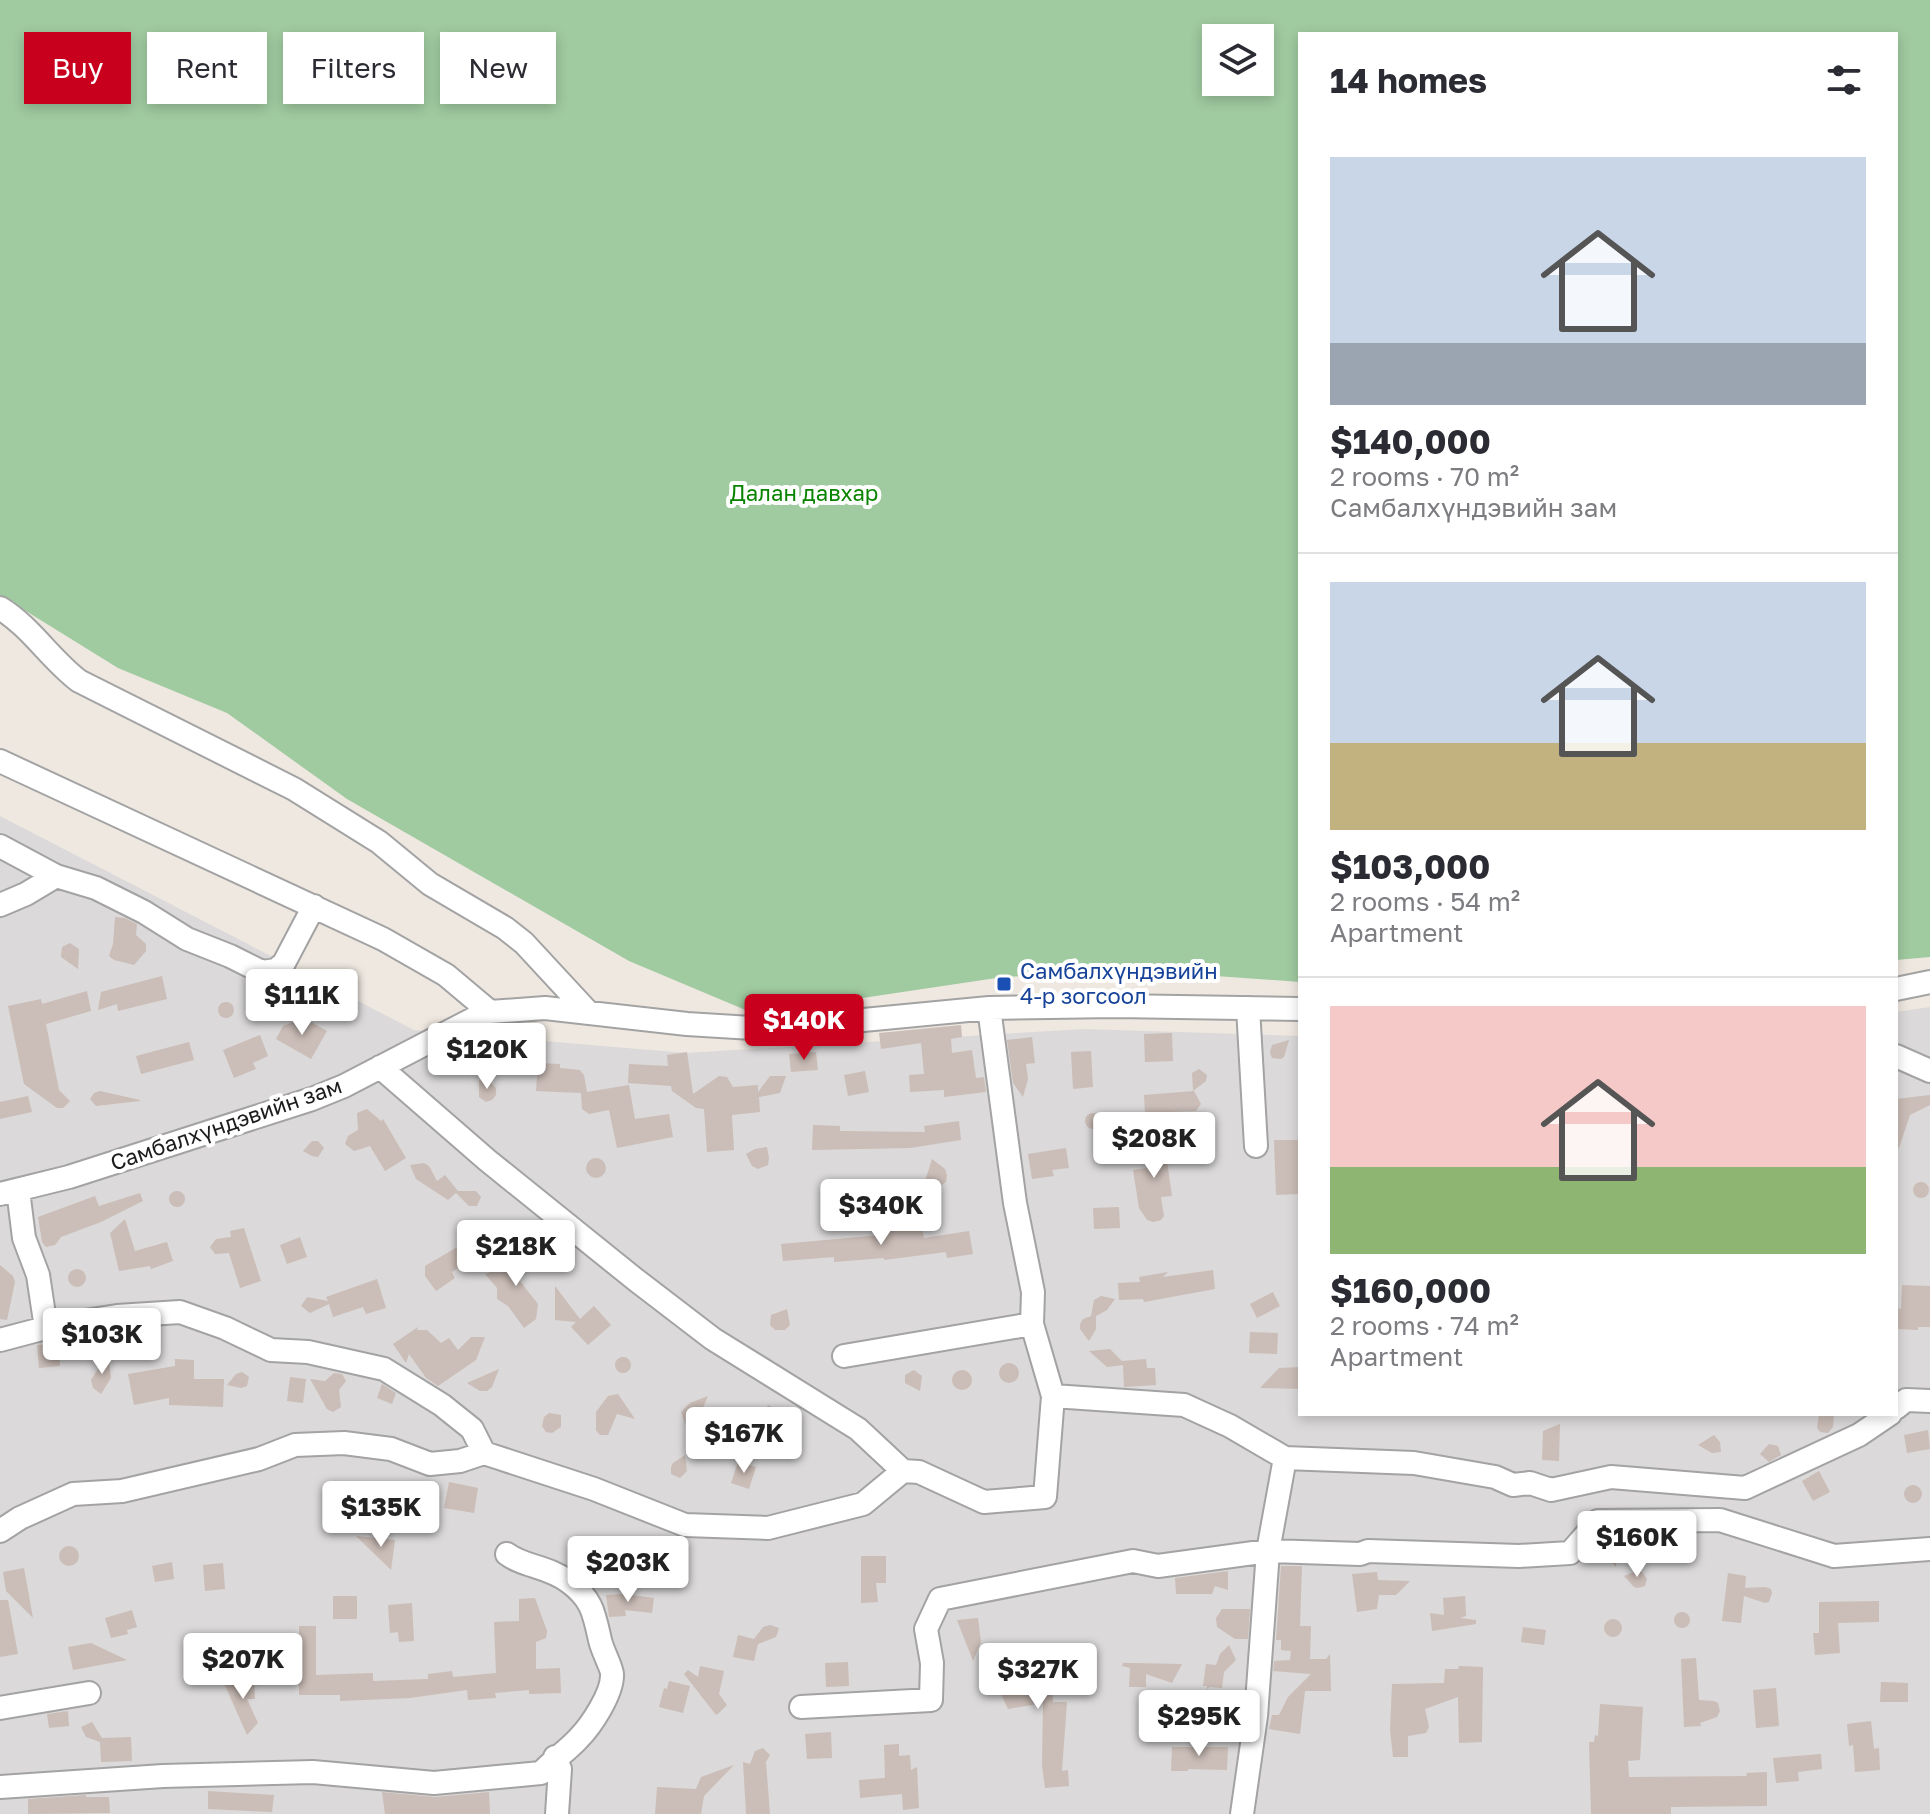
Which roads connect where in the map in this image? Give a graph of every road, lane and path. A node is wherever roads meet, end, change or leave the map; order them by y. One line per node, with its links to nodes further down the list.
1 (0, 608): 12 (street)
2 (0, 761): 6 (street)
3 (0, 846): 4 (street)
4 (56, 876): 5 (street); 6 (street)
5 (0, 905)
6 (314, 906): 13 (street)
7 (1930, 982): 8 (street)
8 (1898, 989)
9 (989, 1008): 10 (street, Самбалхүндэвийн зам); 12 (street, Самбалхүндэвийн зам); 19 (street)
10 (1248, 1008): 11 (street, Самбалхүндэвийн зам); 17 (street)
11 (1298, 1009)
12 (587, 1011): 13 (street, Самбалхүндэвийн зам)
13 (490, 1012): 15 (street, Самбалхүндэвийн зам)
14 (1898, 1057): 16 (street)
15 (380, 1067): 18 (street, Самбалхүндэвийн зам); 29 (street)
16 (1930, 1071)
17 (1256, 1146)
18 (9, 1192): 20 (street)
19 (1032, 1324): 22 (street); 23 (street)
20 (46, 1328): 21 (street); 27 (street)
21 (0, 1340)
22 (844, 1356)
23 (1053, 1396): 28 (street); 29 (street)
24 (1930, 1401): 25 (street)
25 (1898, 1406)
26 (1887, 1416): 28 (street)
27 (484, 1453): 29 (street); 30 (street)
28 (1285, 1458): 32 (street)
29 (903, 1471)
30 (0, 1531)
31 (1930, 1549): 32 (street)
32 (1268, 1551): 35 (street); 40 (street)
33 (507, 1554): 37 (street)
34 (89, 1693): 36 (street)
35 (801, 1707)
36 (0, 1708)
37 (555, 1757): 38 (street); 39 (street)
38 (0, 1787)
39 (557, 1814)
40 (1242, 1814)

